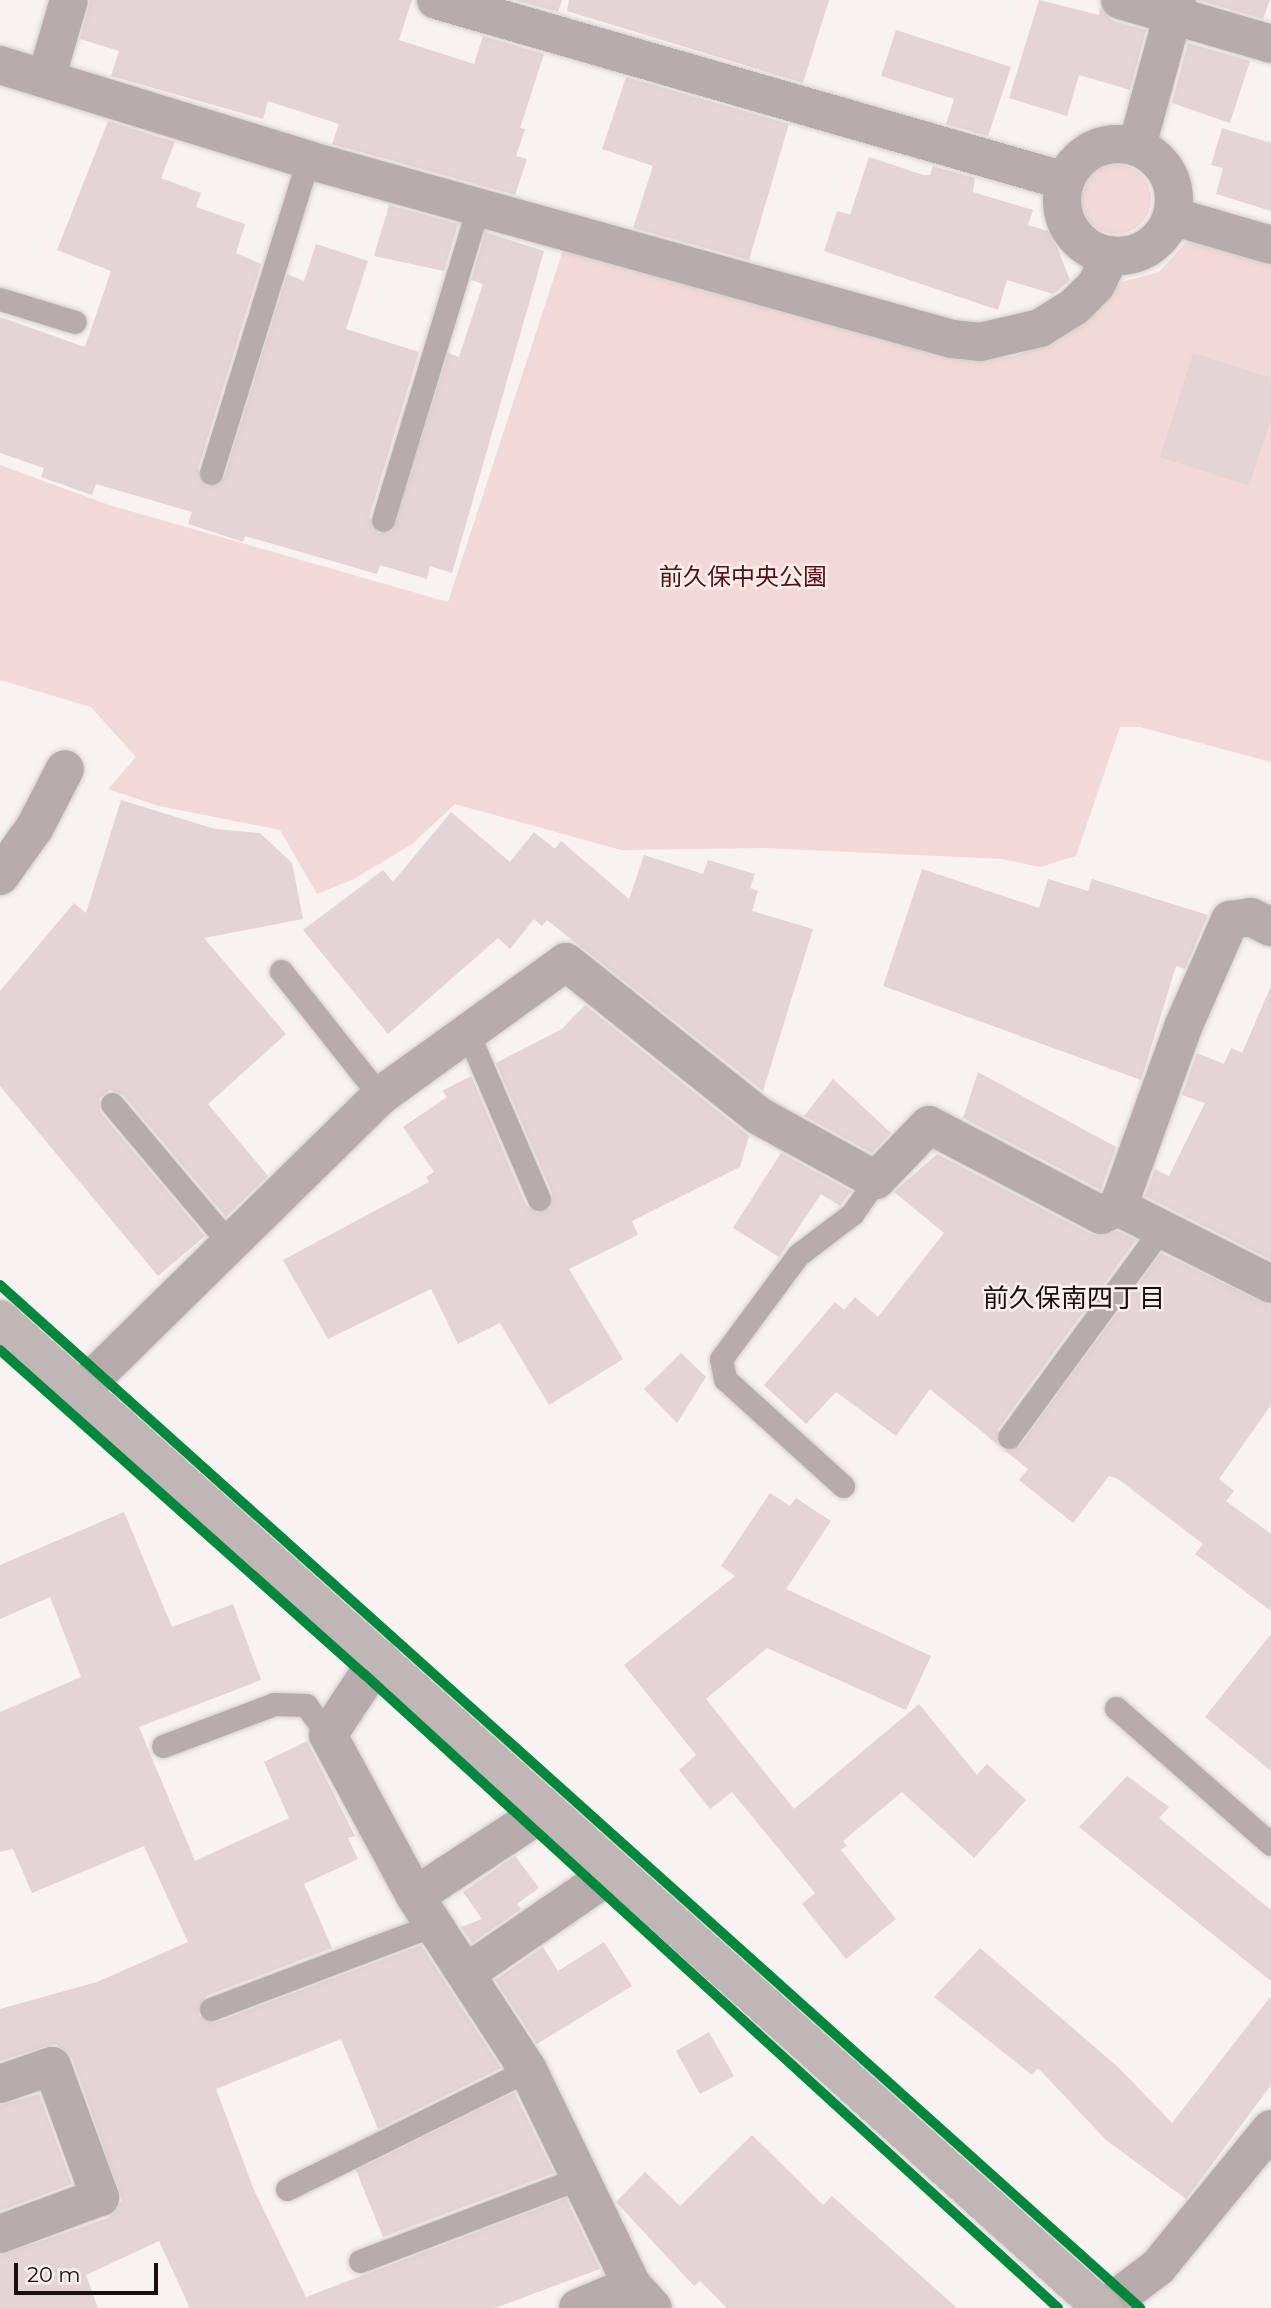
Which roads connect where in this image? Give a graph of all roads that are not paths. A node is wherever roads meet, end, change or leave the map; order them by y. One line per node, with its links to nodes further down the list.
1 (69, 0): 7 (street)
2 (436, 0): 10 (street)
3 (1120, 0): 4 (street)
4 (1175, 8): 5 (street); 8 (street)
5 (1271, 44)
6 (0, 65): 7 (street)
7 (46, 79): 9 (street)
8 (1137, 146): 10 (street); 12 (street)
9 (308, 160): 11 (street); 17 (lane)
10 (1065, 181): 14 (street)
11 (478, 207): 14 (street); 18 (lane)
12 (1172, 216): 13 (street); 14 (street)
13 (1271, 245)
14 (1110, 256)
15 (0, 299): 16 (lane)
16 (75, 322)
17 (211, 474)
18 (383, 520)
19 (65, 769): 20 (street)
20 (0, 876)
21 (1271, 927): 28 (street)
22 (281, 971): 24 (lane)
23 (467, 1031): 24 (street); 26 (street); 27 (lane)
24 (380, 1097): 30 (street)
25 (112, 1104): 30 (lane)
26 (876, 1180): 28 (street); 35 (lane)
27 (539, 1199)
28 (1118, 1207): 29 (street)
29 (1160, 1231): 31 (street); 34 (lane)
30 (229, 1243): 33 (street)
31 (1271, 1284)
32 (0, 1319): 33 (street)
33 (80, 1391): 36 (street)
34 (1009, 1437)
35 (844, 1486)
36 (379, 1658): 38 (street); 40 (street)
37 (1116, 1708): 41 (lane)
38 (328, 1735): 39 (lane); 43 (street)
39 (163, 1746)
40 (546, 1810): 42 (street); 43 (street)
41 (1271, 1844)
42 (615, 1871): 44 (street); 55 (street)
43 (425, 1910): 44 (street); 45 (lane)
44 (468, 1972): 46 (street)
45 (211, 2010)
46 (528, 2070): 49 (street); 50 (lane)
47 (0, 2084): 51 (street)
48 (1271, 2129): 55 (street)
49 (580, 2178): 52 (lane); 53 (street)
50 (287, 2189)
51 (0, 2234)
52 (360, 2261)
53 (643, 2297): 54 (street)
54 (578, 2308)
55 (1103, 2308)

